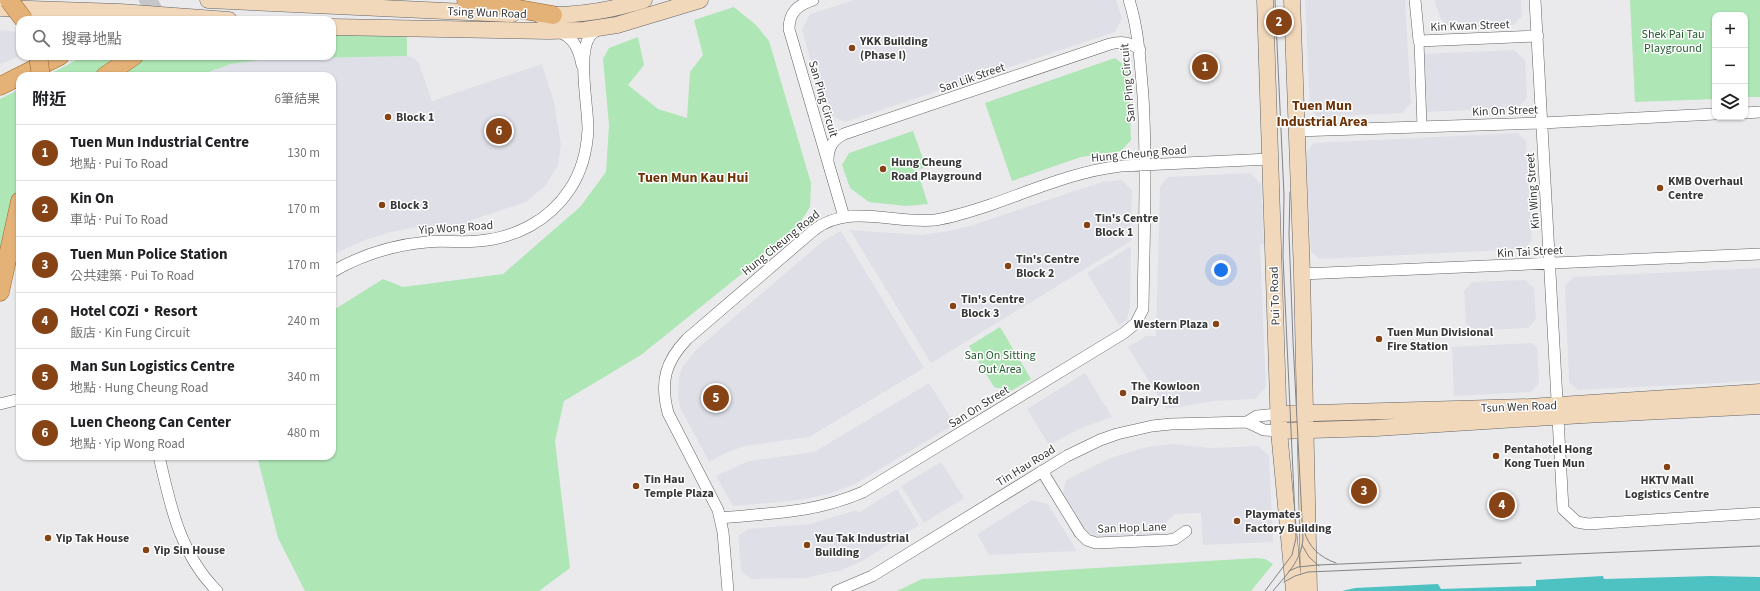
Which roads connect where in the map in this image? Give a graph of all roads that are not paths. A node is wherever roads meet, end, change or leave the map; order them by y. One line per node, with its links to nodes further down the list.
1 (9, 0): 13 (main road, bridge)
2 (208, 0): 15 (main road, Tsing Wun Road)
3 (466, 0): 15 (main road)
4 (644, 0): 15 (main road, Tsing Wun Road)
5 (700, 0): 17 (main road, Tsing Wun Road)
6 (813, 0): 37 (street, San Ping Circuit)
7 (1129, 0): 20 (street, San Ping Circuit)
8 (1265, 0): 36 (main road, Pui To Road)
9 (1292, 0): 35 (main road, Pui To Road)
10 (1416, 0): 19 (street, Kin Kwan Street)
11 (1535, 0): 18 (street, Kin Wing Street)
12 (0, 8): 14 (main road)
13 (21, 16)
14 (174, 16)
15 (554, 23): 16 (main road, Tsing Wun Road); 17 (main road, Tsing Wun Road); 27 (street, Yip Wong Road)
16 (336, 27)
17 (605, 27): 27 (street, Yip Wong Road)
18 (1538, 36): 19 (street, Kin Kwan Street); 33 (street, Kin Wing Street)
19 (1419, 41): 34 (street)
20 (1140, 50): 37 (street, San Lik Street); 38 (street, San Ping Circuit)
21 (39, 60): 25 (main road, bridge)
22 (52, 60): 24 (main road)
23 (128, 60): 26 (main road)
24 (28, 72)
25 (40, 72)
26 (111, 72)
27 (584, 73): 43 (street, Yip Wong Road)
28 (16, 78): 29 (main road)
29 (0, 86)
30 (1748, 112): 31 (street)
31 (1760, 112)
32 (1712, 114): 33 (street, Kin On Street)
33 (1542, 123): 34 (street, Kin On Street); 42 (street, Kin Wing Street)
34 (1422, 126): 35 (street, Kin On Street)
35 (1296, 131): 44 (main road, Pui To Road)
36 (1270, 159): 38 (street, Hung Cheung Road); 51 (main road, Pui To Road)
37 (828, 161): 39 (street, San Ping Circuit)
38 (1146, 165): 39 (street, Hung Cheung Road); 59 (street, San On Street)
39 (844, 217): 59 (street, Hung Cheung Road)
40 (15, 238): 45 (main road)
41 (1760, 254): 42 (street, Kin Tai Street)
42 (1550, 264): 44 (street, Kin Tai Street); 50 (street, Kin Wing Street)
43 (336, 270)
44 (1302, 274): 52 (main road, Pui To Road)
45 (0, 293)
46 (1760, 392): 50 (main road, Tsun Wen Road)
47 (16, 400): 48 (street)
48 (0, 404)
49 (1760, 406): 50 (main road, Tsun Wen Road)
50 (1558, 411): 52 (main road, Tsun Wen Road); 55 (main road, Tsun Wen Road); 58 (street, Kin Wing Street)
51 (1278, 414): 52 (main road, Tsun Wen Road); 53 (street, Tin Hau Road); 54 (main road, Pui To Road)
52 (1305, 414): 55 (main road, Pui To Road)
53 (1247, 422): 54 (street, Tin Hau Road); 57 (street, Tin Hau Road)
54 (1279, 430): 55 (main road, Tsun Wen Road); 61 (main road, Pui To Road)
55 (1306, 431): 61 (main road, Pui To Road)
56 (160, 460): 62 (street)
57 (1042, 471): 60 (street, San Hop Lane); 64 (street, Tin Hau Road)
58 (1760, 513)
59 (720, 518): 63 (street, Hung Cheung Road)
60 (1186, 531)
61 (1301, 589)
62 (217, 591)
63 (728, 591)
64 (837, 591)

